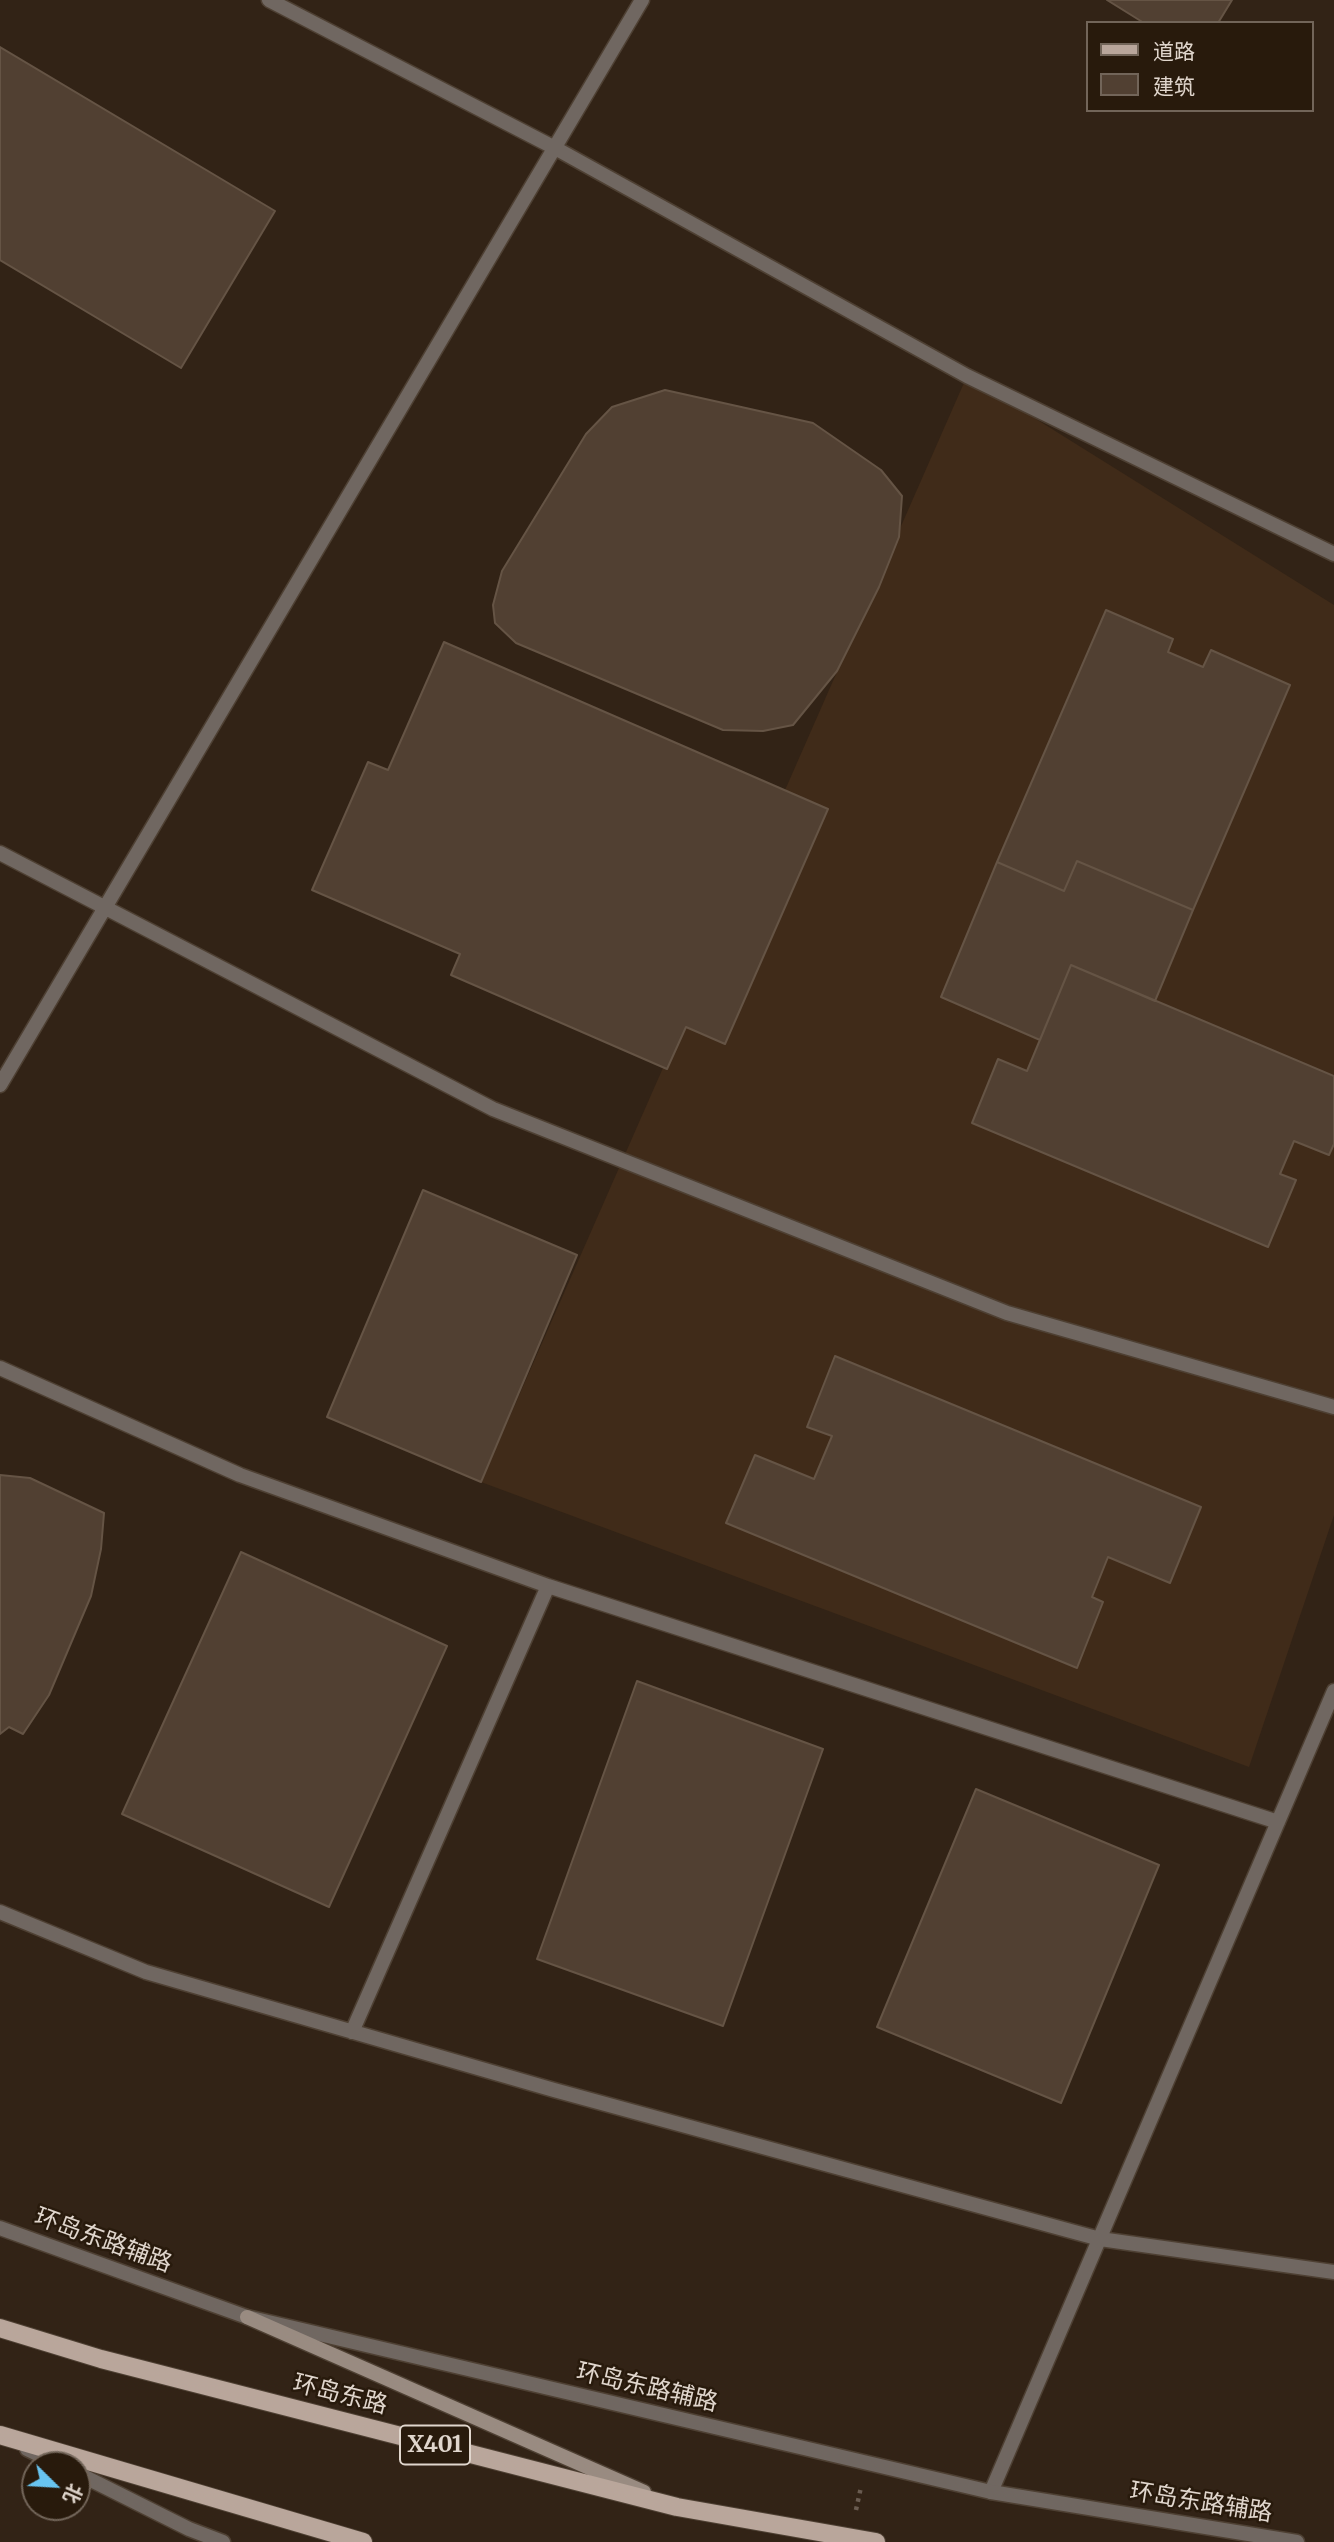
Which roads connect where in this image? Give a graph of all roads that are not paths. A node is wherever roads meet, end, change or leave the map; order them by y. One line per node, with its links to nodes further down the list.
1 (269, 0): 3 (street)
2 (642, 0): 3 (street)
3 (555, 148): 4 (street); 6 (street)
4 (1334, 554)
5 (0, 853): 6 (street)
6 (105, 909): 7 (street); 9 (street)
7 (0, 1085)
8 (0, 1368): 10 (street)
9 (1334, 1407)
10 (548, 1586): 12 (street); 14 (street)
11 (1334, 1691): 12 (street)
12 (1278, 1822): 16 (street)
13 (0, 1912): 14 (street)
14 (352, 2032): 16 (street)
15 (0, 2228): 18 (street, 环岛东路辅路)
16 (1100, 2239): 17 (street); 23 (street)
17 (1334, 2272)
18 (247, 2317): 23 (street, 环岛东路辅路); 24 (main road)
19 (0, 2328): 24 (main road, 环岛东路 / X401)
20 (1, 2435): 21 (street); 26 (main road)
21 (32, 2451)
22 (91, 2480): 25 (street)
23 (991, 2492): 28 (street, 环岛东路辅路)
24 (677, 2507): 27 (main road, 环岛东路 / X401)
25 (223, 2542)
26 (363, 2542)
27 (876, 2542)
28 (1297, 2542)

